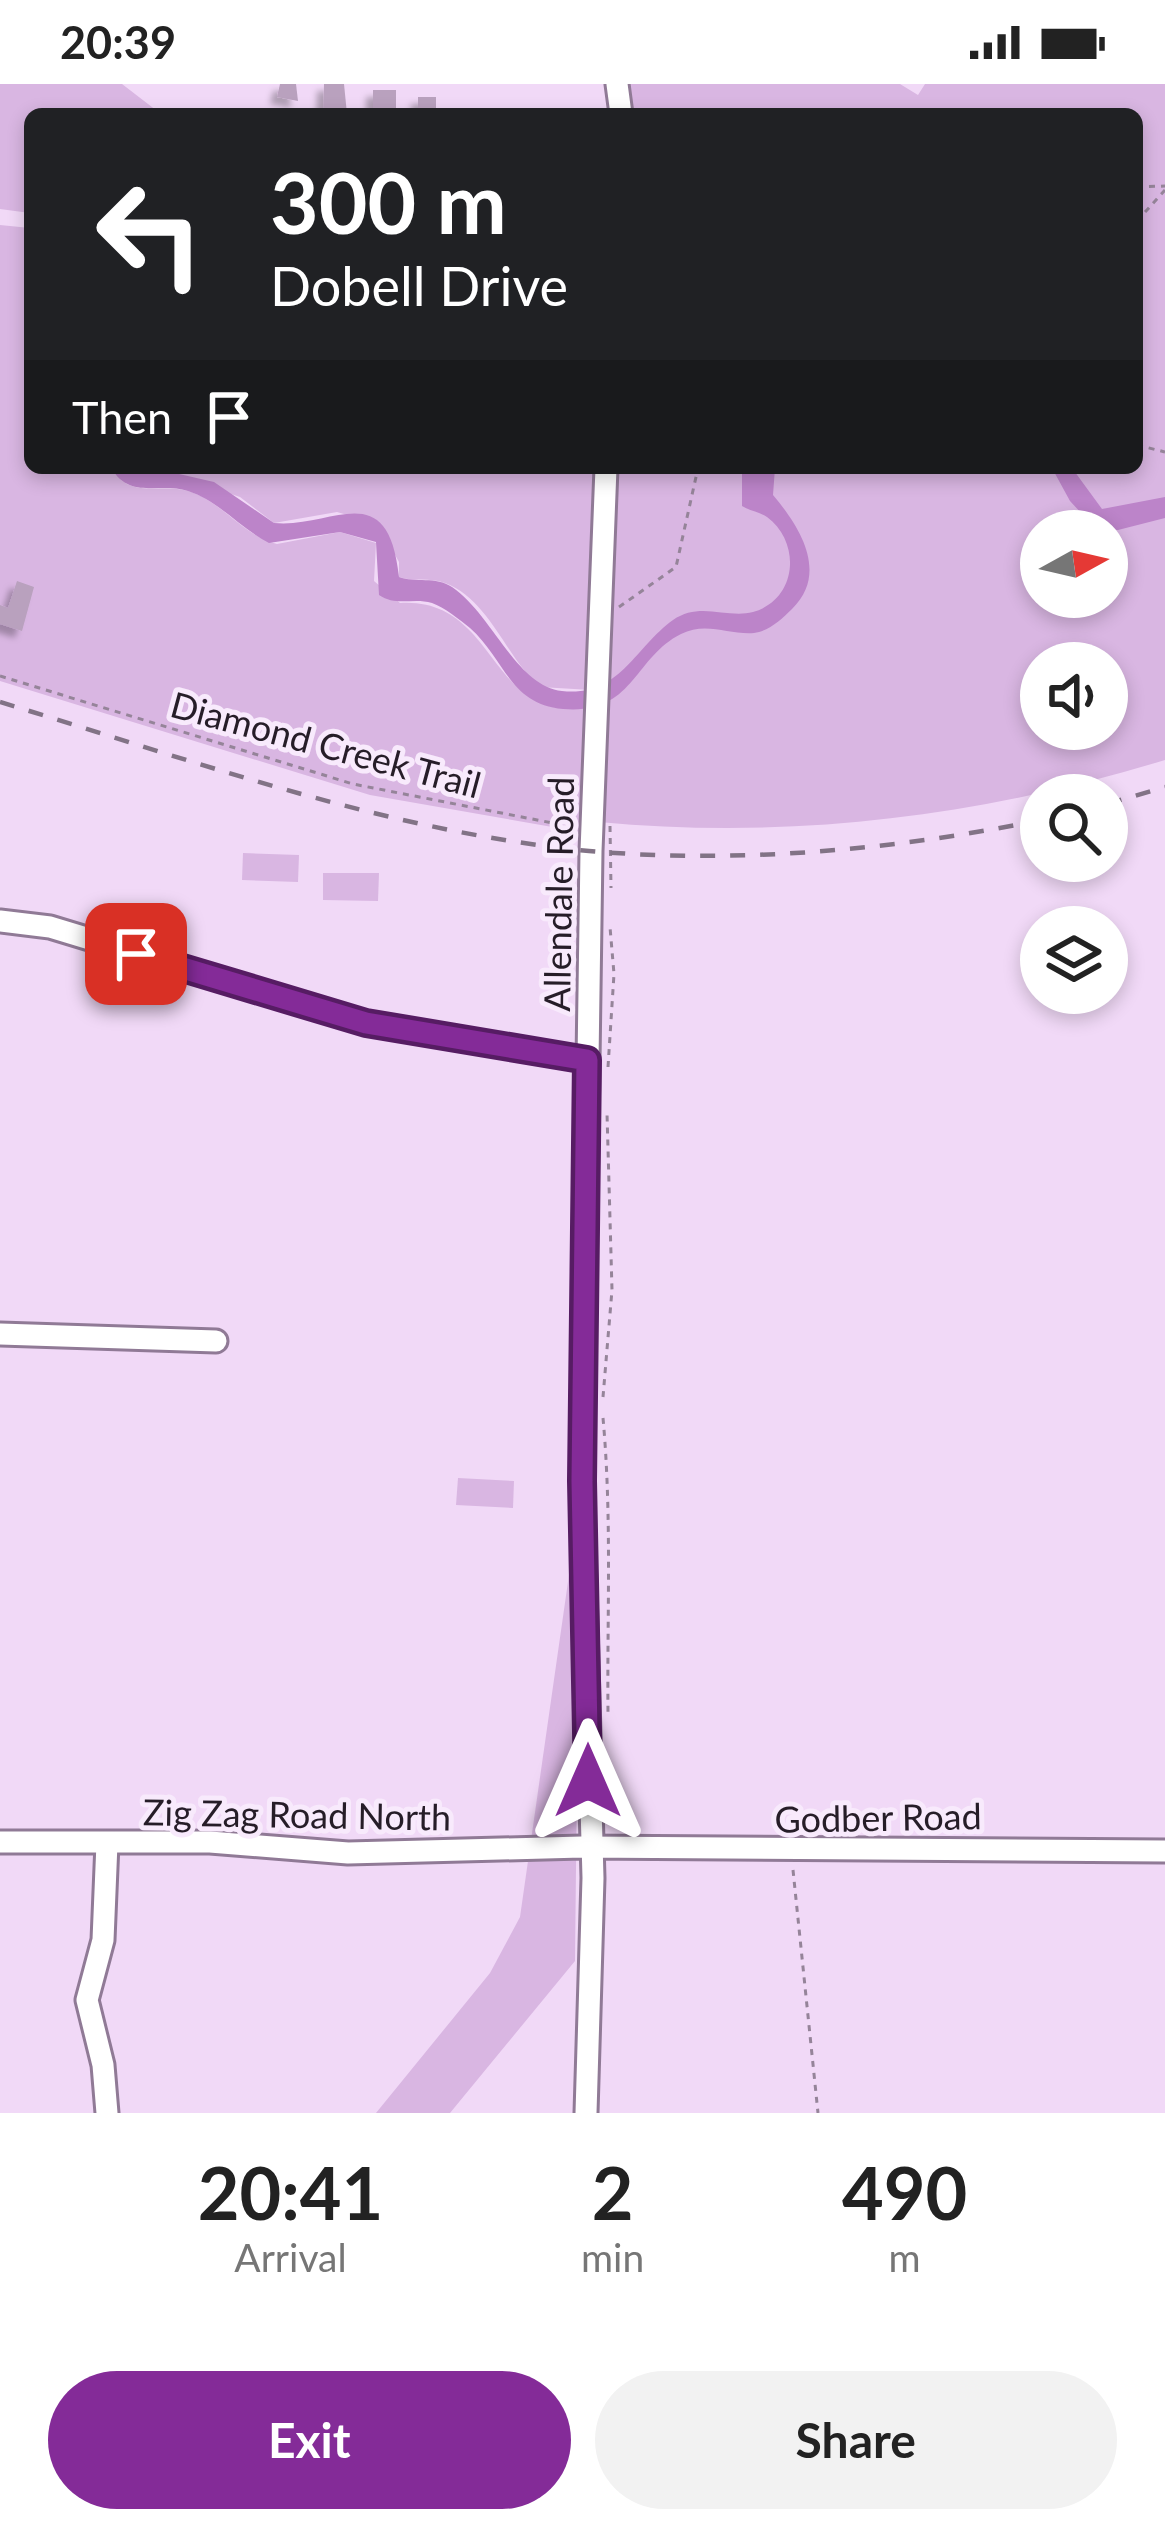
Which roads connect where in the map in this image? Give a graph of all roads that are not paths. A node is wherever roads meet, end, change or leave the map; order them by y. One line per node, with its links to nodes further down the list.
1 (607, 474): 3 (street, Allendale Road)
2 (0, 921): 3 (street)
3 (587, 1060): 8 (street, Allendale Road)
4 (0, 1334): 5 (street)
5 (216, 1341)
6 (0, 1842): 7 (street, Zig Zag Road North)
7 (106, 1843): 8 (street, Zig Zag Road North); 10 (street)
8 (592, 1849): 9 (street, Godber Road); 11 (street, Allendale Road)
9 (1165, 1851)
10 (107, 2113)
11 (586, 2113)

